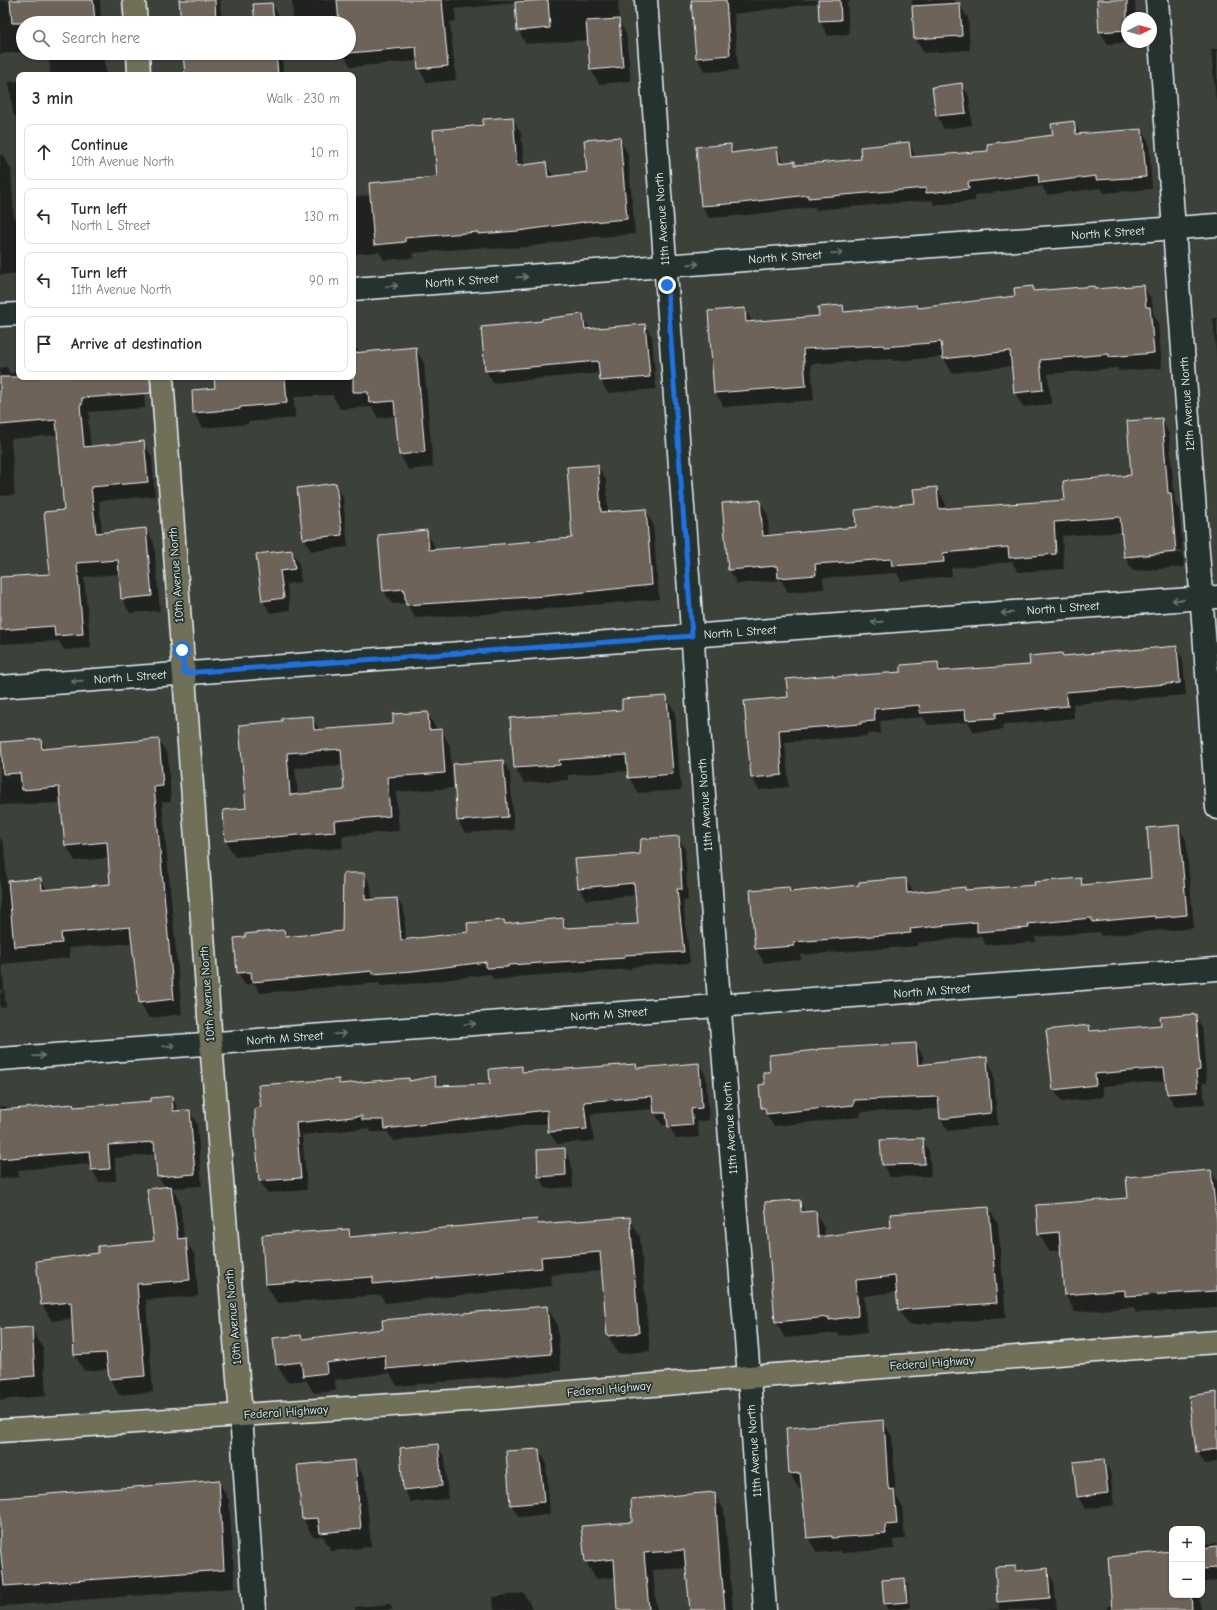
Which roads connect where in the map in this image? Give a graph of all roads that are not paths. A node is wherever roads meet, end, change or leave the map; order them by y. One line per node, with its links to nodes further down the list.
1 (134, 0): 4 (main road)
2 (646, 0): 9 (street, 11th Avenue North)
3 (1157, 0): 8 (street, 12th Avenue North)
4 (135, 16)
5 (139, 60): 6 (main road)
6 (140, 72)
7 (1217, 225): 8 (street, North K Street)
8 (1174, 228): 9 (street, North K Street, one-way to 8); 14 (street, 12th Avenue North)
9 (665, 266): 10 (street, North K Street, one-way to 9); 15 (street, 11th Avenue North)
10 (356, 289)
11 (16, 314): 12 (street)
12 (0, 315)
13 (162, 380): 16 (main road, 10th Avenue North)
14 (1209, 598): 15 (street, North L Street, one-way to 15); 18 (street, 12th Avenue North)
15 (692, 636): 16 (street, North L Street); 20 (street, 11th Avenue North)
16 (184, 673): 17 (street, North L Street, one-way to 17); 21 (main road, 10th Avenue North)
17 (0, 687)
18 (1217, 808)
19 (1217, 969): 20 (street, North M Street)
20 (720, 1006): 21 (street, North M Street, one-way to 20); 24 (street, 11th Avenue North)
21 (211, 1043): 22 (street, North M Street, one-way to 21); 25 (main road, 10th Avenue North)
22 (0, 1059)
23 (1217, 1342): 24 (main road, Federal Highway)
24 (749, 1377): 25 (main road, Federal Highway); 28 (street, 11th Avenue North)
25 (241, 1415): 26 (main road, Federal Highway); 27 (street, 10th Avenue North)
26 (0, 1431)
27 (254, 1610)
28 (765, 1610)

